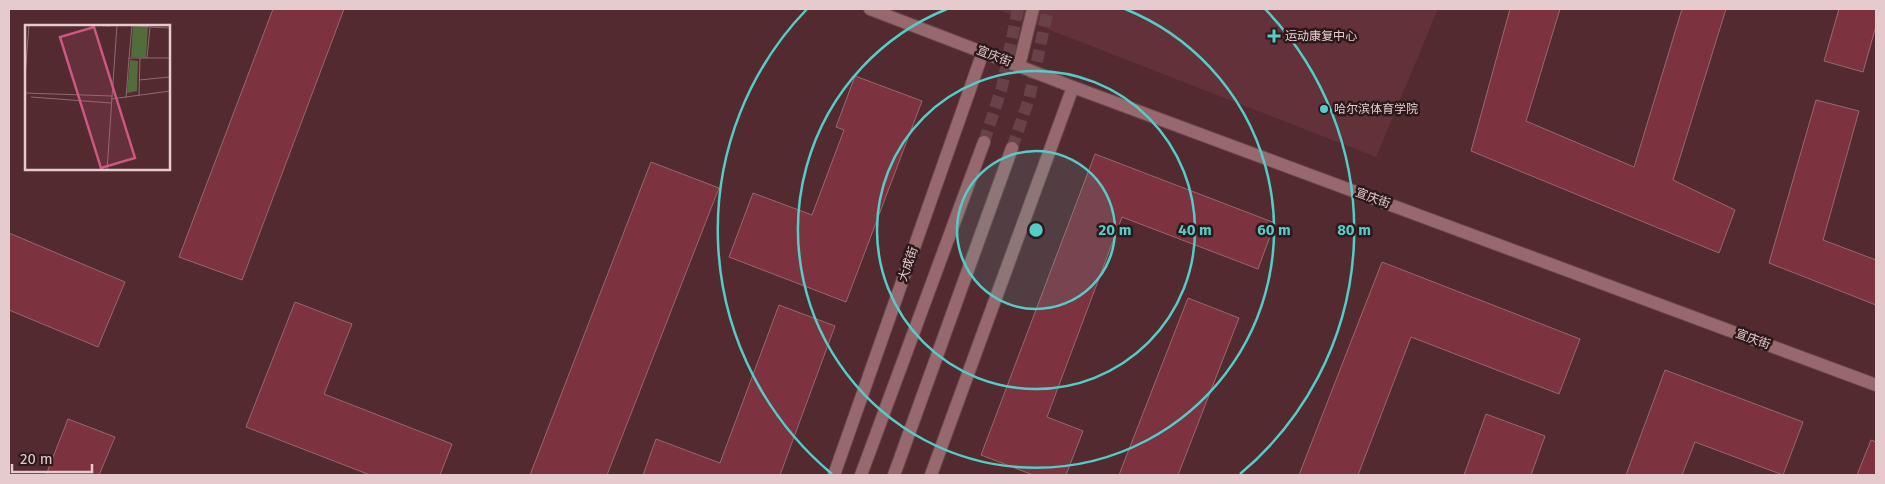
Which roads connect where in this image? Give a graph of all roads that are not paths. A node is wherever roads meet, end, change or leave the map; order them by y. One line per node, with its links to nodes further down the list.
1 (870, 9): 3 (main road, 宣庆街)
2 (1033, 9): 4 (main road)
3 (983, 52): 4 (main road, 宣庆街); 9 (main road, 大成街)
4 (1019, 66): 5 (main road, 宣庆街)
5 (1073, 87): 8 (main road, 宣庆街); 12 (main road)
6 (984, 142): 10 (main road)
7 (1012, 148): 11 (main road)
8 (1876, 385)
9 (834, 475)
10 (861, 475)
11 (894, 475)
12 (931, 475)

